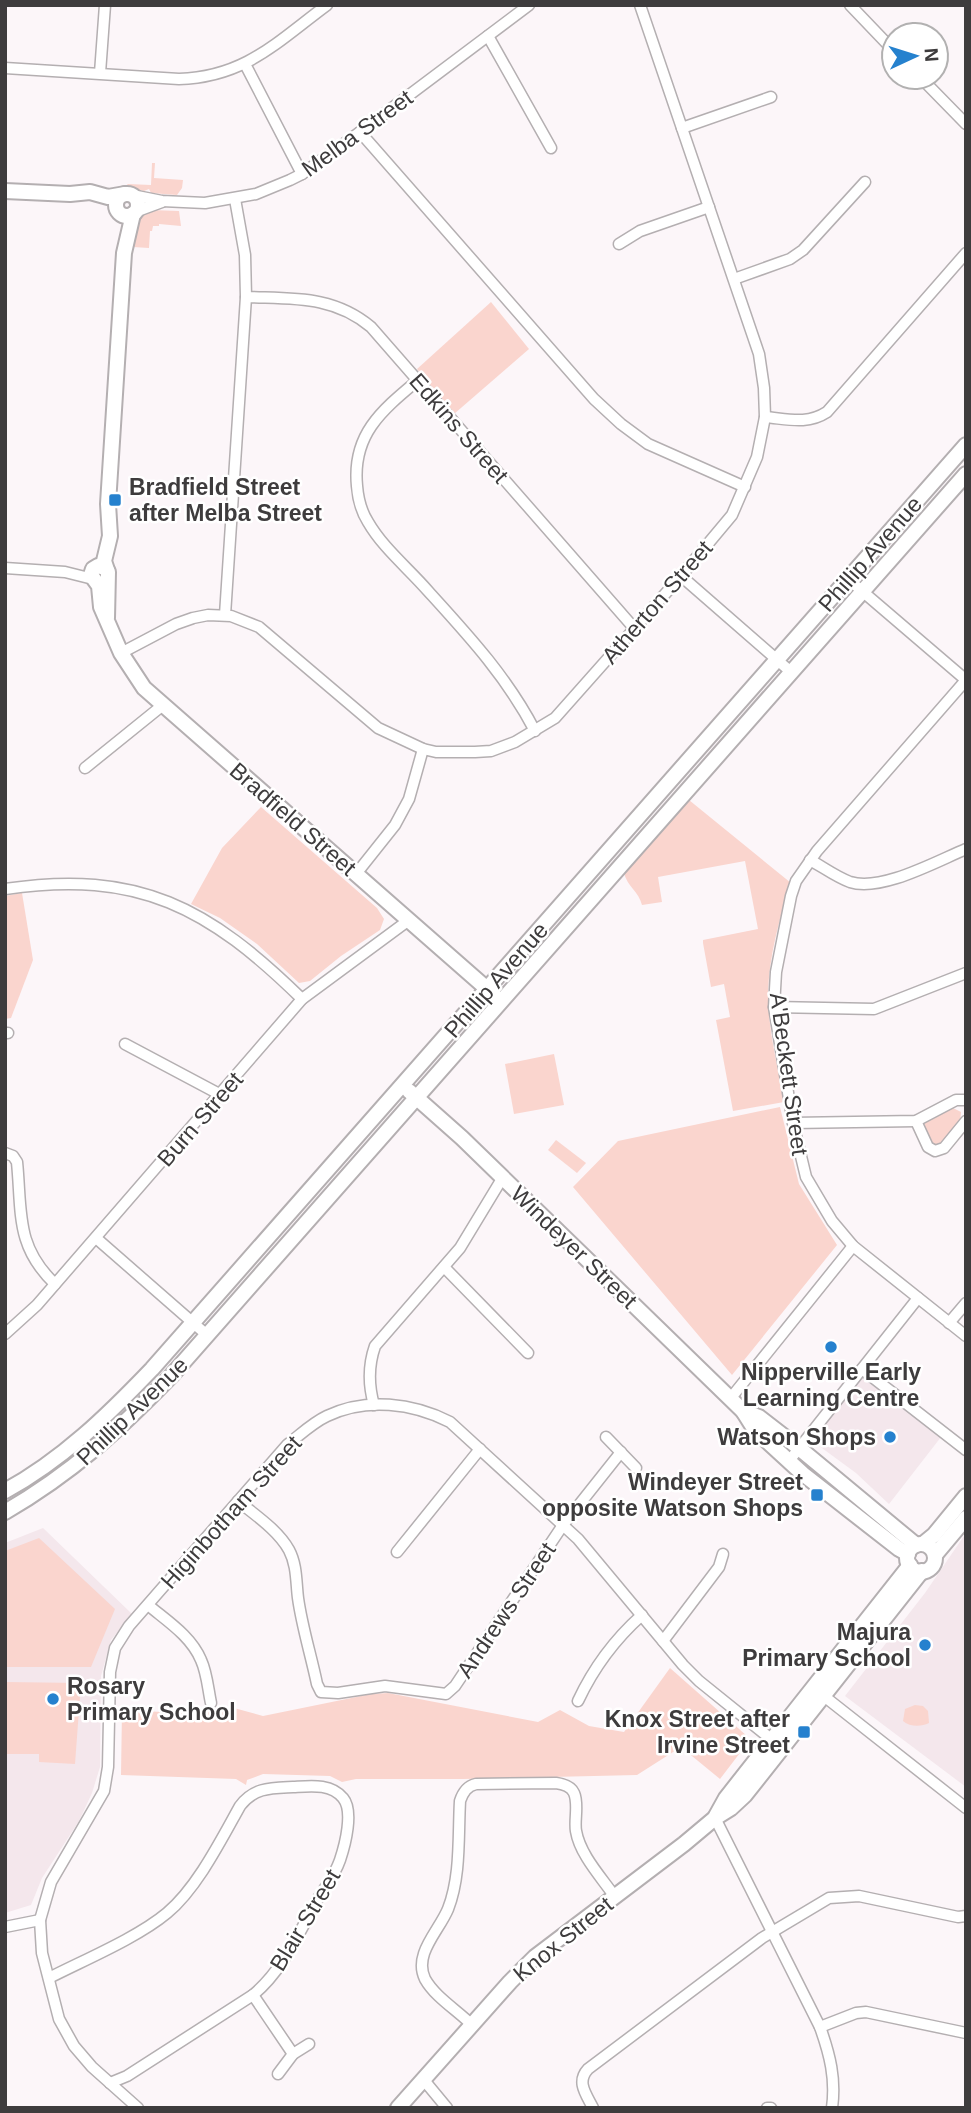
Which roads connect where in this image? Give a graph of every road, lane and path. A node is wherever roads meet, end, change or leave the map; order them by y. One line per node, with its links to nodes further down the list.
1 (105, 5): 10 (street)
2 (327, 5): 8 (street)
3 (529, 5): 6 (street, Melba Street)
4 (640, 5): 14 (street, Atherton Street)
5 (850, 5): 7 (street)
6 (488, 36): 15 (street, Melba Street); 16 (street)
7 (880, 36)
8 (245, 64): 10 (street); 17 (street)
9 (5, 68): 10 (street)
10 (100, 73)
11 (934, 91): 13 (street)
12 (771, 97): 14 (street)
13 (966, 124)
14 (682, 128): 24 (street, Atherton Street)
15 (360, 132): 17 (street, Melba Street); 34 (street)
16 (551, 148)
17 (302, 174): 22 (street, Melba Street)
18 (865, 182): 28 (street)
19 (5, 191): 20 (street, Melba Street)
20 (70, 194): 21 (street, Melba Street); 25 (street, Melba Street)
21 (128, 195): 23 (street, Melba Street); 25 (street, Bradfield Street)
22 (235, 199): 23 (street, Melba Street); 29 (street)
23 (162, 201): 25 (street, Melba Street)
24 (709, 207): 26 (street); 28 (street, Atherton Street)
25 (126, 212): 36 (street, Bradfield Street)
26 (619, 244)
27 (964, 259): 31 (street)
28 (734, 279): 31 (street, Atherton Street)
29 (246, 297): 30 (street, Edkins Street); 40 (street)
30 (417, 381): 41 (street, Edkins Street); 47 (street)
31 (765, 417): 34 (street, Atherton Street)
32 (966, 445): 38 (street, Phillip Avenue)
33 (966, 474): 39 (street, Phillip Avenue)
34 (745, 487): 37 (street, Atherton Street)
35 (5, 568): 36 (street)
36 (98, 574): 42 (street, Bradfield Street)
37 (681, 576): 41 (street, Atherton Street); 43 (street)
38 (848, 579): 39 (street); 43 (street, Phillip Avenue)
39 (862, 591): 44 (street, Phillip Avenue); 45 (street)
40 (225, 615): 42 (street, Atherton Street); 48 (street, Atherton Street)
41 (634, 628): 47 (street, Atherton Street)
42 (121, 653): 46 (street, Bradfield Street)
43 (777, 660): 44 (street); 56 (street, Phillip Avenue)
44 (791, 672): 58 (street, Phillip Avenue)
45 (966, 680): 51 (street, A'Beckett Street)
46 (163, 705): 49 (street); 52 (street, Bradfield Street)
47 (535, 731): 48 (street, Atherton Street)
48 (423, 749): 52 (street)
49 (85, 768)
50 (966, 849): 51 (street)
51 (810, 860): 59 (street, A'Beckett Street)
52 (356, 874): 54 (street, Bradfield Street)
53 (5, 889): 57 (street)
54 (409, 920): 56 (street, Bradfield Street); 57 (street, Burn Street)
55 (966, 973): 59 (street)
56 (488, 989): 58 (street, Bradfield Street); 61 (street, Phillip Avenue)
57 (303, 999): 62 (street, Burn Street)
58 (501, 1002): 63 (street, Phillip Avenue)
59 (774, 1007): 67 (street, A'Beckett Street)
60 (125, 1044): 62 (street)
61 (403, 1085): 63 (street, Windeyer Street); 76 (street, Phillip Avenue)
62 (220, 1095): 70 (street, Burn Street)
63 (416, 1097): 69 (street, Windeyer Street); 79 (street, Phillip Avenue)
64 (966, 1100): 65 (street)
65 (916, 1121): 66 (street); 67 (street)
66 (966, 1121)
67 (793, 1122): 71 (street, A'Beckett Street)
68 (5, 1153): 73 (street)
69 (502, 1177): 72 (street); 83 (street, Windeyer Street)
70 (96, 1238): 73 (street, Burn Street); 76 (street)
71 (853, 1246): 74 (street, A'Beckett Street); 83 (street)
72 (444, 1267): 81 (street); 84 (street)
73 (55, 1284): 78 (street, Burn Street)
74 (918, 1298): 77 (street, A'Beckett Street); 82 (street)
75 (966, 1303): 77 (street)
76 (193, 1323): 79 (street); 93 (street, Phillip Avenue)
77 (950, 1323): 80 (street, A'Beckett Street)
78 (5, 1334)
79 (207, 1335): 96 (street, Phillip Avenue)
80 (966, 1336)
81 (528, 1353)
82 (862, 1369): 88 (street); 89 (street)
83 (730, 1399): 85 (street, Windeyer Street)
84 (374, 1405): 87 (street, Higinbotham Street); 95 (street, Higinbotham Street)
85 (743, 1411): 88 (street, Windeyer Street); 91 (street, Windeyer Street)
86 (606, 1437): 90 (street)
87 (480, 1448): 98 (street, Higinbotham Street); 99 (street)
88 (799, 1448): 91 (street); 102 (street, Windeyer Street)
89 (966, 1450)
90 (621, 1452): 92 (street); 98 (street, Andrews Street)
91 (789, 1461): 102 (street, Windeyer Street)
92 (636, 1468)
93 (5, 1491)
94 (966, 1496): 102 (street, Knox Street)
95 (238, 1501): 98 (street, Andrews Street); 103 (street, Higinbotham Street)
96 (5, 1512)
97 (966, 1518): 101 (street)
98 (563, 1525): 104 (street, Higinbotham Street)
99 (397, 1552)
100 (723, 1554): 105 (street)
101 (935, 1555): 102 (street); 102 (street)
102 (916, 1556): 106 (street, Knox Street)
103 (148, 1605): 108 (street); 114 (street, Higinbotham Street)
104 (642, 1615): 105 (street, Higinbotham Street); 107 (street)
105 (663, 1641): 109 (street, Higinbotham Street)
106 (819, 1692): 109 (street, Knox Street); 110 (street)
107 (578, 1701)
108 (211, 1703)
109 (778, 1744): 111 (street, Knox Street)
110 (966, 1808)
111 (715, 1818): 112 (street, Knox Street); 116 (street)
112 (615, 1897): 119 (street, Knox Street); 119 (street)
113 (966, 1916): 116 (street)
114 (40, 1920): 115 (street); 117 (street, Higinbotham Street)
115 (5, 1927)
116 (772, 1932): 120 (street); 130 (street)
117 (48, 1978): 118 (street, Blair Street); 126 (street, Higinbotham Street)
118 (253, 1995): 123 (street); 126 (street, Blair Street)
119 (472, 2025): 125 (street, Knox Street)
120 (820, 2027): 121 (street); 131 (street)
121 (966, 2033)
122 (309, 2044): 123 (street)
123 (293, 2054): 124 (street)
124 (278, 2074)
125 (423, 2079): 128 (street, Knox Street); 129 (street)
126 (110, 2083): 127 (street, Higinbotham Street)
127 (138, 2108)
128 (398, 2108)
129 (447, 2108)
130 (593, 2108)
131 (832, 2108)

